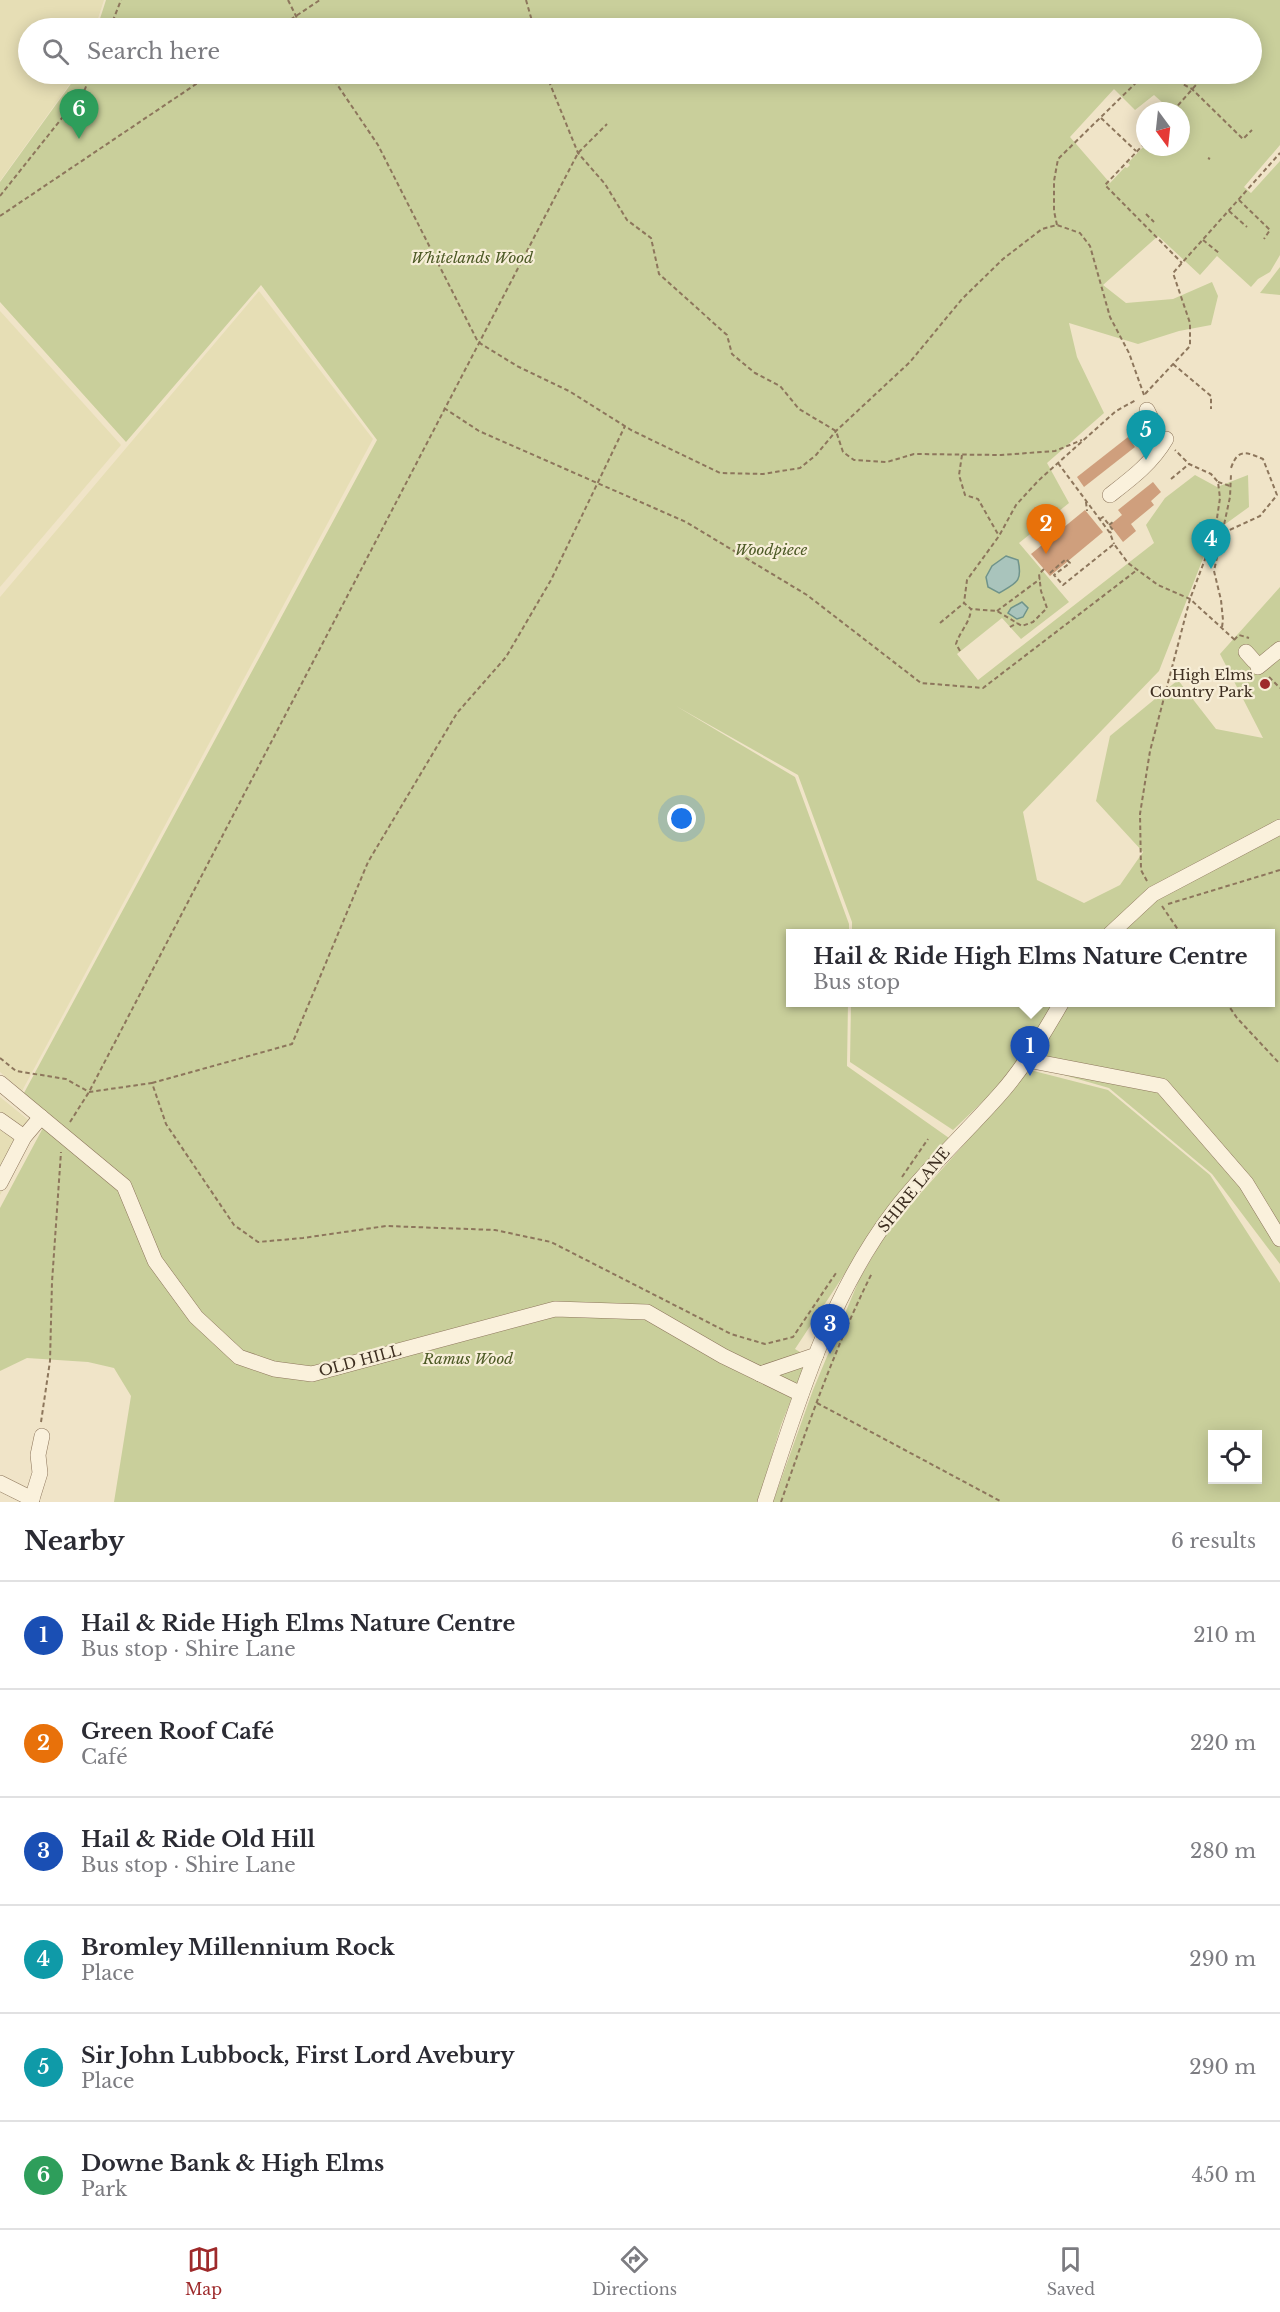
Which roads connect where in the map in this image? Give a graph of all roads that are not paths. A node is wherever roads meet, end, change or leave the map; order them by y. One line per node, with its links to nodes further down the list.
1 (1166, 439): 2 (street)
2 (1110, 495)
3 (1280, 649): 4 (street)
4 (1253, 660)
5 (1280, 827): 6 (street)
6 (1116, 929)
7 (1059, 1007): 8 (street, SHIRE LANE)
8 (1027, 1060): 14 (street); 15 (street, SHIRE LANE)
9 (0, 1083): 10 (street, OLD HILL)
10 (41, 1117): 12 (street); 16 (street, OLD HILL)
11 (0, 1120): 12 (street)
12 (24, 1137): 13 (street)
13 (0, 1183)
14 (1280, 1239)
15 (816, 1355): 16 (street); 17 (street, SHIRE LANE)
16 (760, 1374): 17 (street, OLD HILL)
17 (801, 1394): 21 (street, SHIRE LANE)
18 (42, 1436): 20 (street)
19 (0, 1483): 20 (street)
20 (32, 1500)
21 (765, 1502)

